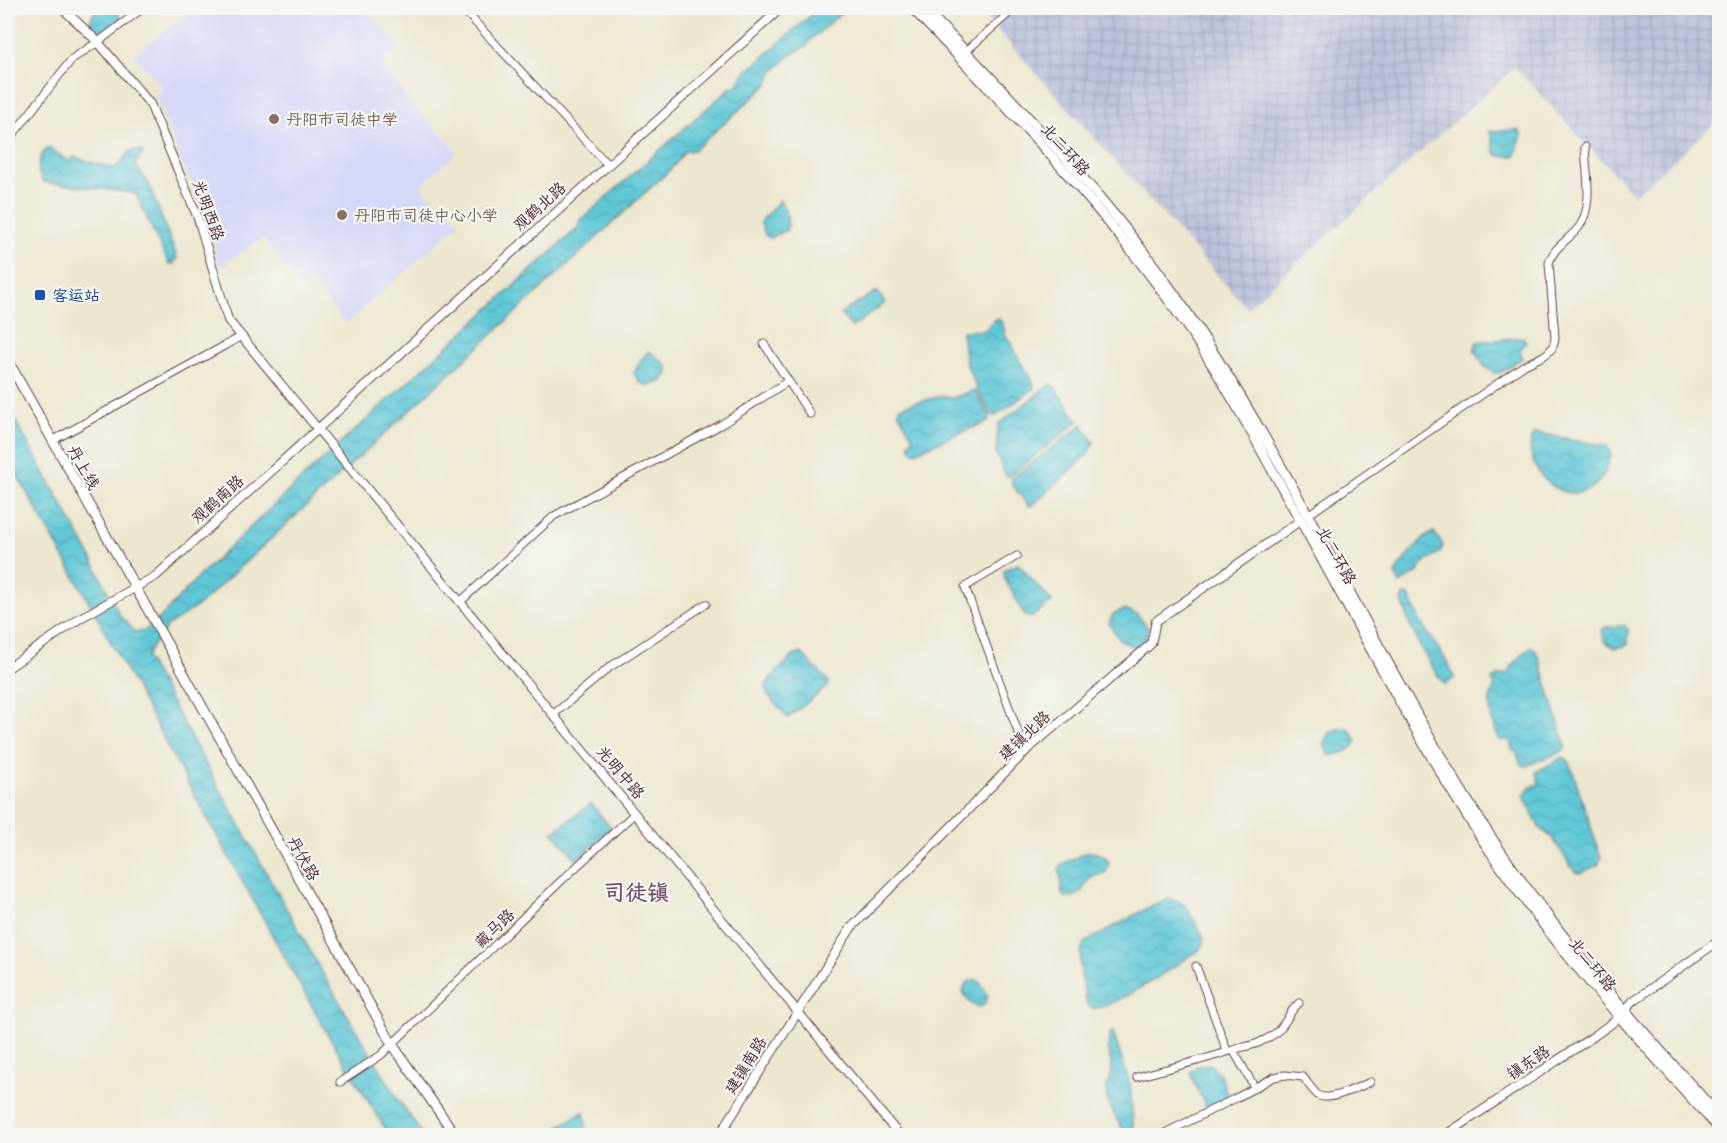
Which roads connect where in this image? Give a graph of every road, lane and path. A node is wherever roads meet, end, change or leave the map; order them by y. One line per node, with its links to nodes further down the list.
1 (62, 8): 8 (street, 光明西路)
2 (143, 8): 8 (street)
3 (462, 8): 12 (street)
4 (781, 8): 12 (street, 观鹤北路)
5 (912, 8): 9 (main road, 北二环路)
6 (924, 8): 9 (main road, 北二环路)
7 (1015, 8): 9 (street)
8 (98, 42): 10 (street); 13 (street, 光明西路)
9 (963, 54): 20 (main road, 北二环路)
10 (8, 141)
11 (1585, 147): 20 (street)
12 (608, 164): 18 (street, 观鹤北路)
13 (242, 336): 18 (street, 光明西路); 19 (street)
14 (764, 344): 16 (street)
15 (8, 361): 19 (main road, 丹上线)
16 (788, 381): 17 (street); 23 (street)
17 (810, 414)
18 (317, 428): 22 (street, 观鹤南路); 23 (street, 光明中路)
19 (52, 441): 22 (main road, 丹上线)
20 (1304, 517): 27 (street, 建镇北路); 33 (main road, 北二环路)
21 (1017, 556): 27 (street)
22 (135, 588): 25 (street, 观鹤南路); 34 (main road, 丹伏路)
23 (460, 602): 26 (street, 光明中路)
24 (706, 604): 26 (street)
25 (8, 668)
26 (554, 714): 28 (street, 光明中路)
27 (1027, 750): 32 (street, 建镇北路)
28 (635, 813): 32 (street, 光明中路); 34 (street, 藏马路)
29 (1719, 940): 33 (street, 镇东路)
30 (1196, 966): 35 (street)
31 (1299, 1003): 35 (street)
32 (797, 1010): 43 (street, 建镇南路); 44 (street, 光明中路)
33 (1622, 1014): 40 (main road, 北二环路); 41 (main road, 北二环路); 46 (street, 镇东路)
34 (392, 1044): 37 (street, 藏马路); 42 (main road, 丹伏路)
35 (1230, 1051): 36 (street); 39 (street)
36 (1137, 1077)
37 (343, 1080)
38 (1370, 1082): 39 (street)
39 (1255, 1088): 45 (street)
40 (1719, 1117)
41 (1719, 1130)
42 (456, 1136)
43 (719, 1136)
44 (900, 1136)
45 (1159, 1136)
46 (1444, 1136)

